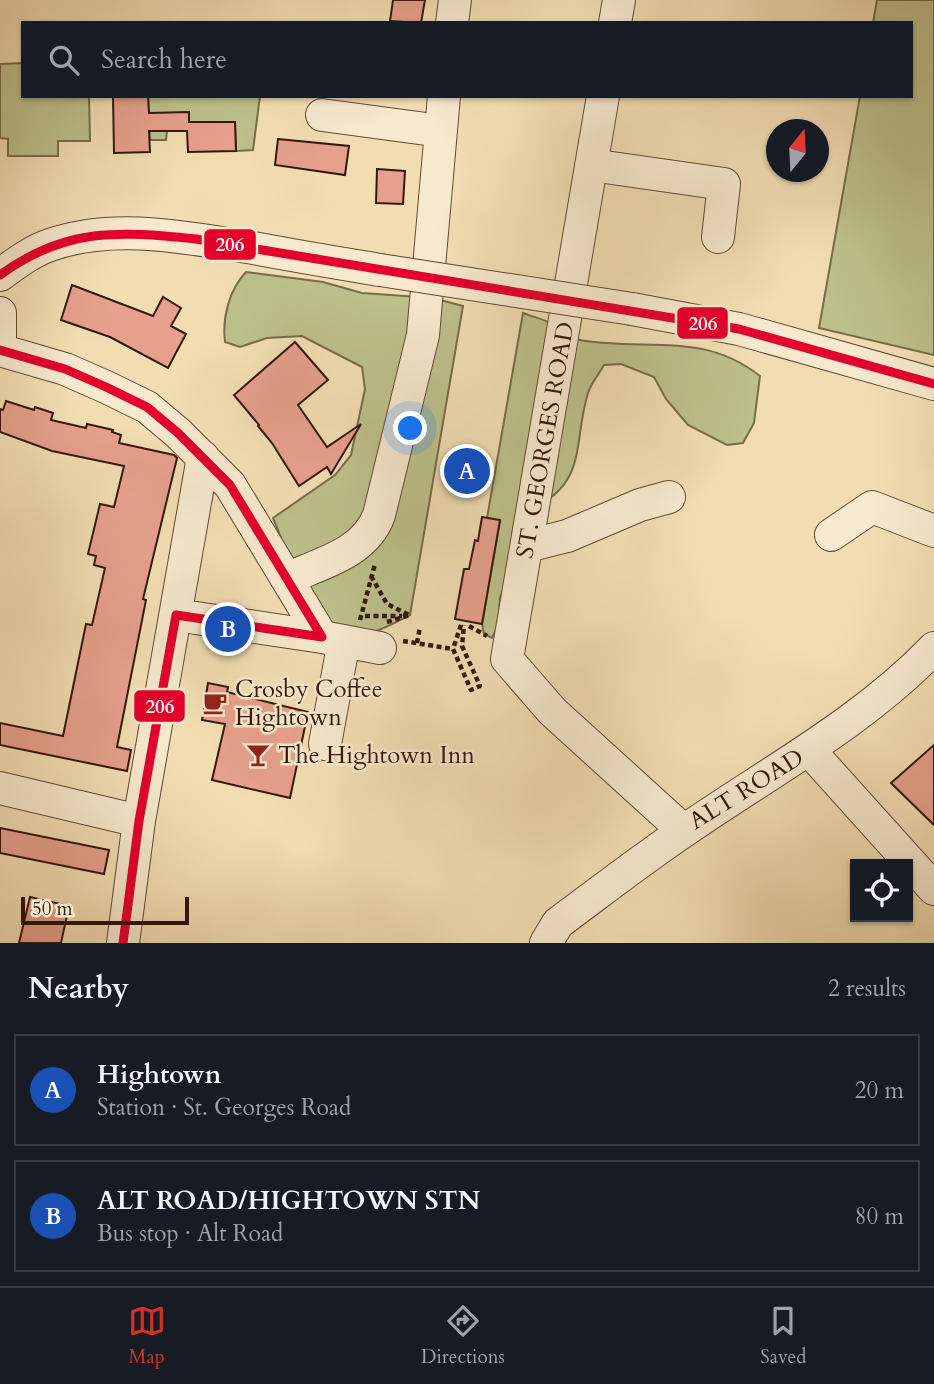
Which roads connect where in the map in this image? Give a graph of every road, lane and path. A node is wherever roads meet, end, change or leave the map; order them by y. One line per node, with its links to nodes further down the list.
1 (455, 0): 3 (street)
2 (619, 0): 4 (street)
3 (452, 21)
4 (615, 21)
5 (444, 98): 8 (street)
6 (603, 98): 9 (street, ST. GEORGES ROAD)
7 (322, 115): 8 (street)
8 (441, 131): 21 (street)
9 (591, 165): 10 (street); 20 (street, ST. GEORGES ROAD)
10 (718, 237)
11 (0, 275): 15 (street, bridge)
12 (0, 313): 13 (street)
13 (0, 341)
14 (0, 350): 16 (street)
15 (934, 384)
16 (203, 457): 21 (street); 22 (street)
17 (669, 497): 20 (street)
18 (934, 531): 19 (street)
19 (831, 535)
20 (527, 546): 30 (street, ST. GEORGES ROAD)
21 (288, 578): 26 (street)
22 (176, 615): 26 (street); 34 (street)
23 (410, 615): 23 (path)
24 (462, 625): 24 (path)
25 (421, 627): 27 (path)
26 (333, 639): 28 (street); 31 (street)
27 (417, 643)
28 (380, 648)
29 (934, 648): 32 (street, ALT ROAD)
30 (508, 659): 35 (street, ALT ROAD)
31 (325, 744)
32 (809, 750): 35 (street, ALT ROAD); 36 (street)
33 (0, 788): 34 (street)
34 (139, 821): 37 (street)
35 (684, 831): 38 (street)
36 (934, 889)
37 (123, 943)
38 (546, 943)

